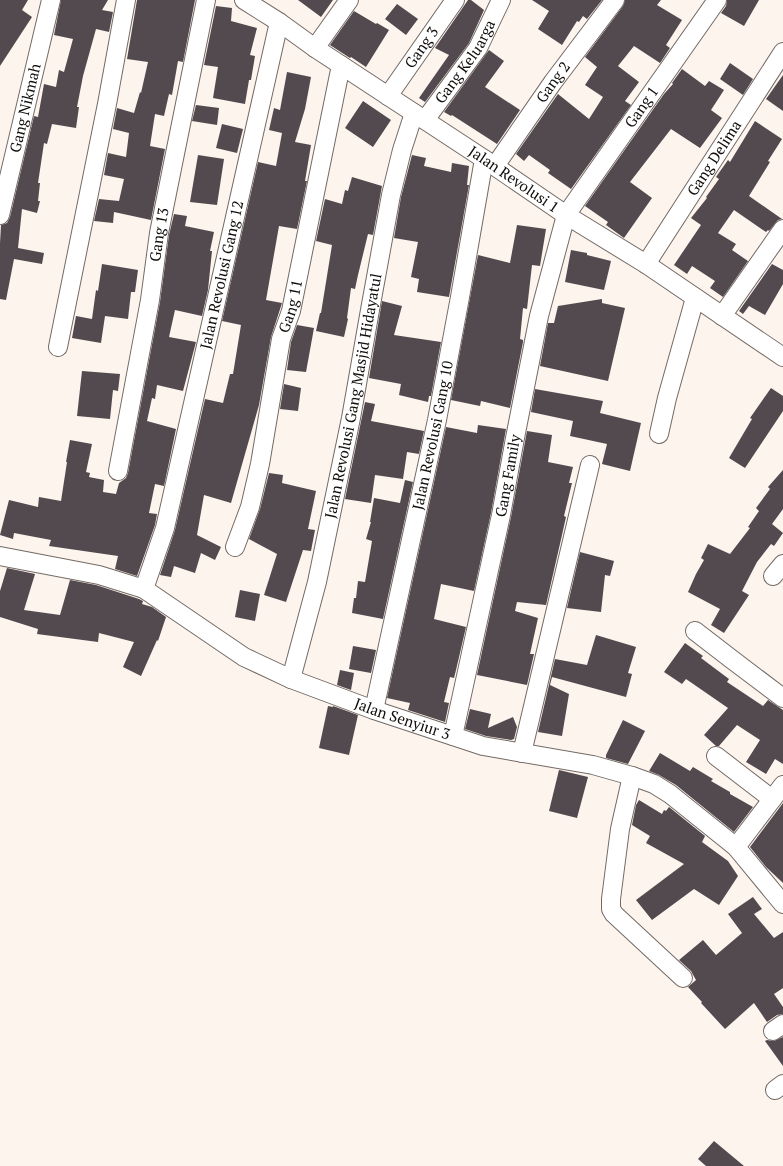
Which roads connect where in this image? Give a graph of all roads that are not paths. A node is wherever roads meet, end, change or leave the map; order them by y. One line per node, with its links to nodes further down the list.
1 (51, 0): 17 (street, Gang Nikmah)
2 (126, 0): 23 (street)
3 (206, 0): 27 (street, Gang 13)
4 (244, 0): 10 (street, Jalan Revolusi 1)
5 (350, 0): 11 (street)
6 (455, 0): 14 (street, Gang 3)
7 (501, 0): 15 (street, Gang Keluarga)
8 (615, 0): 16 (street, Gang 2)
9 (717, 0): 18 (street, Gang 1)
10 (279, 22): 11 (street, Jalan Revolusi 1); 30 (street, Jalan Revolusi Gang 12)
11 (315, 48): 13 (street, Jalan Revolusi 1)
12 (783, 52): 20 (street, Gang Delima)
13 (341, 66): 14 (street, Jalan Revolusi 1); 28 (street, Gang 11)
14 (388, 96): 15 (street, Jalan Revolusi 1)
15 (420, 117): 16 (street, Jalan Revolusi 1); 32 (street, Jalan Revolusi Gang Masjid Hidayatul)
16 (490, 162): 18 (street, Jalan Revolusi 1); 34 (street, Jalan Revolusi Gang 10)
17 (0, 215)
18 (566, 215): 20 (street, Jalan Revolusi 1); 35 (street, Gang Family)
19 (783, 229): 22 (street)
20 (646, 264): 21 (street, Jalan Revolusi 1)
21 (695, 298): 22 (street, Jalan Revolusi 1); 25 (street)
22 (722, 316): 24 (street, Jalan Revolusi 1)
23 (58, 347)
24 (783, 357)
25 (659, 434)
26 (590, 465): 36 (street)
27 (118, 471)
28 (235, 547)
29 (0, 556): 30 (street, Jalan Senyiur 3)
30 (144, 589): 32 (street, Jalan Senyiur 3)
31 (696, 630): 33 (street)
32 (291, 678): 34 (street, Jalan Senyiur 3)
33 (783, 698)
34 (374, 710): 35 (street, Jalan Senyiur 3)
35 (453, 736): 36 (street, Jalan Senyiur 3)
36 (522, 753): 38 (street, Jalan Senyiur 3)
37 (716, 756): 40 (street)
38 (632, 776): 41 (street, Jalan Senyiur 3); 43 (street)
39 (783, 785): 40 (street)
40 (772, 799): 41 (street)
41 (736, 847): 42 (street, Jalan Senyiur 3)
42 (783, 904)
43 (683, 978)

